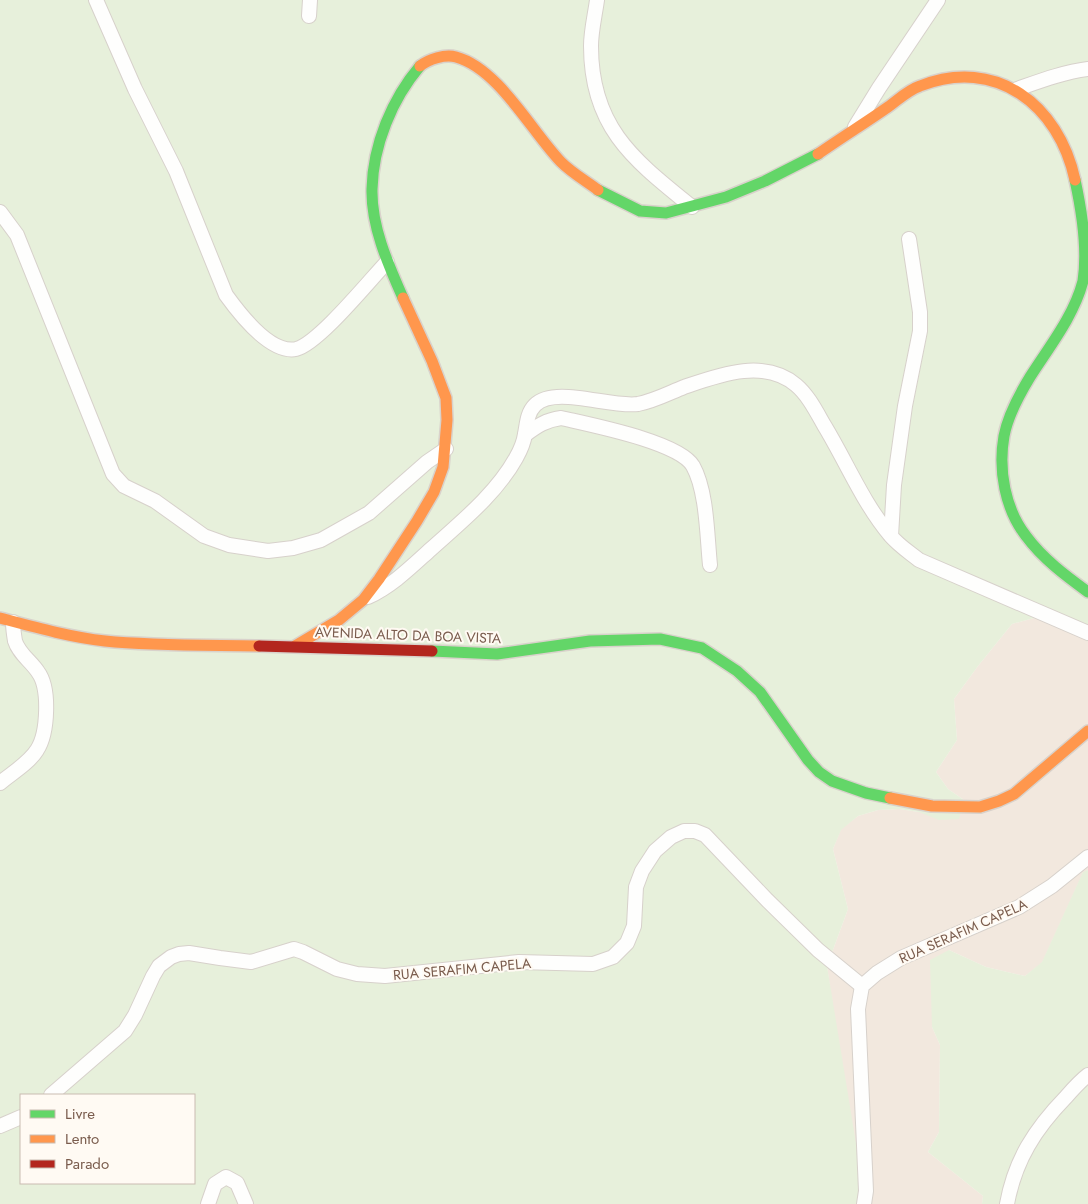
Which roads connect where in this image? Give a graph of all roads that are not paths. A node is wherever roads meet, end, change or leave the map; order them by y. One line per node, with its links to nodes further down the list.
1 (96, 0): 12 (street)
2 (310, 0): 5 (street)
3 (596, 0): 9 (street)
4 (938, 0): 8 (street)
5 (309, 16)
6 (1088, 70): 7 (street)
7 (1017, 89): 8 (street); 17 (street)
8 (854, 129): 9 (street)
9 (692, 207): 12 (street)
10 (0, 212): 14 (street)
11 (909, 240): 15 (street)
12 (387, 262): 14 (street)
13 (525, 435): 15 (street); 16 (street); 18 (street)
14 (446, 449): 18 (street)
15 (891, 536): 20 (street)
16 (710, 564)
17 (1088, 592)
18 (363, 600): 21 (street)
19 (6, 620): 21 (street, AVENIDA ALTO DA BOA VISTA); 23 (street)
20 (1088, 633)
21 (295, 646): 22 (street, AVENIDA ALTO DA BOA VISTA)
22 (1088, 731)
23 (0, 783)
24 (1088, 856): 25 (street, RUA SERAFIM CAPELA)
25 (862, 986): 27 (street, RUA SERAFIM CAPELA); 32 (street)
26 (1088, 1075): 33 (street)
27 (52, 1094)
28 (20, 1117): 29 (street)
29 (0, 1126)
30 (208, 1204): 31 (street)
31 (246, 1204)
32 (864, 1204)
33 (1007, 1204)

